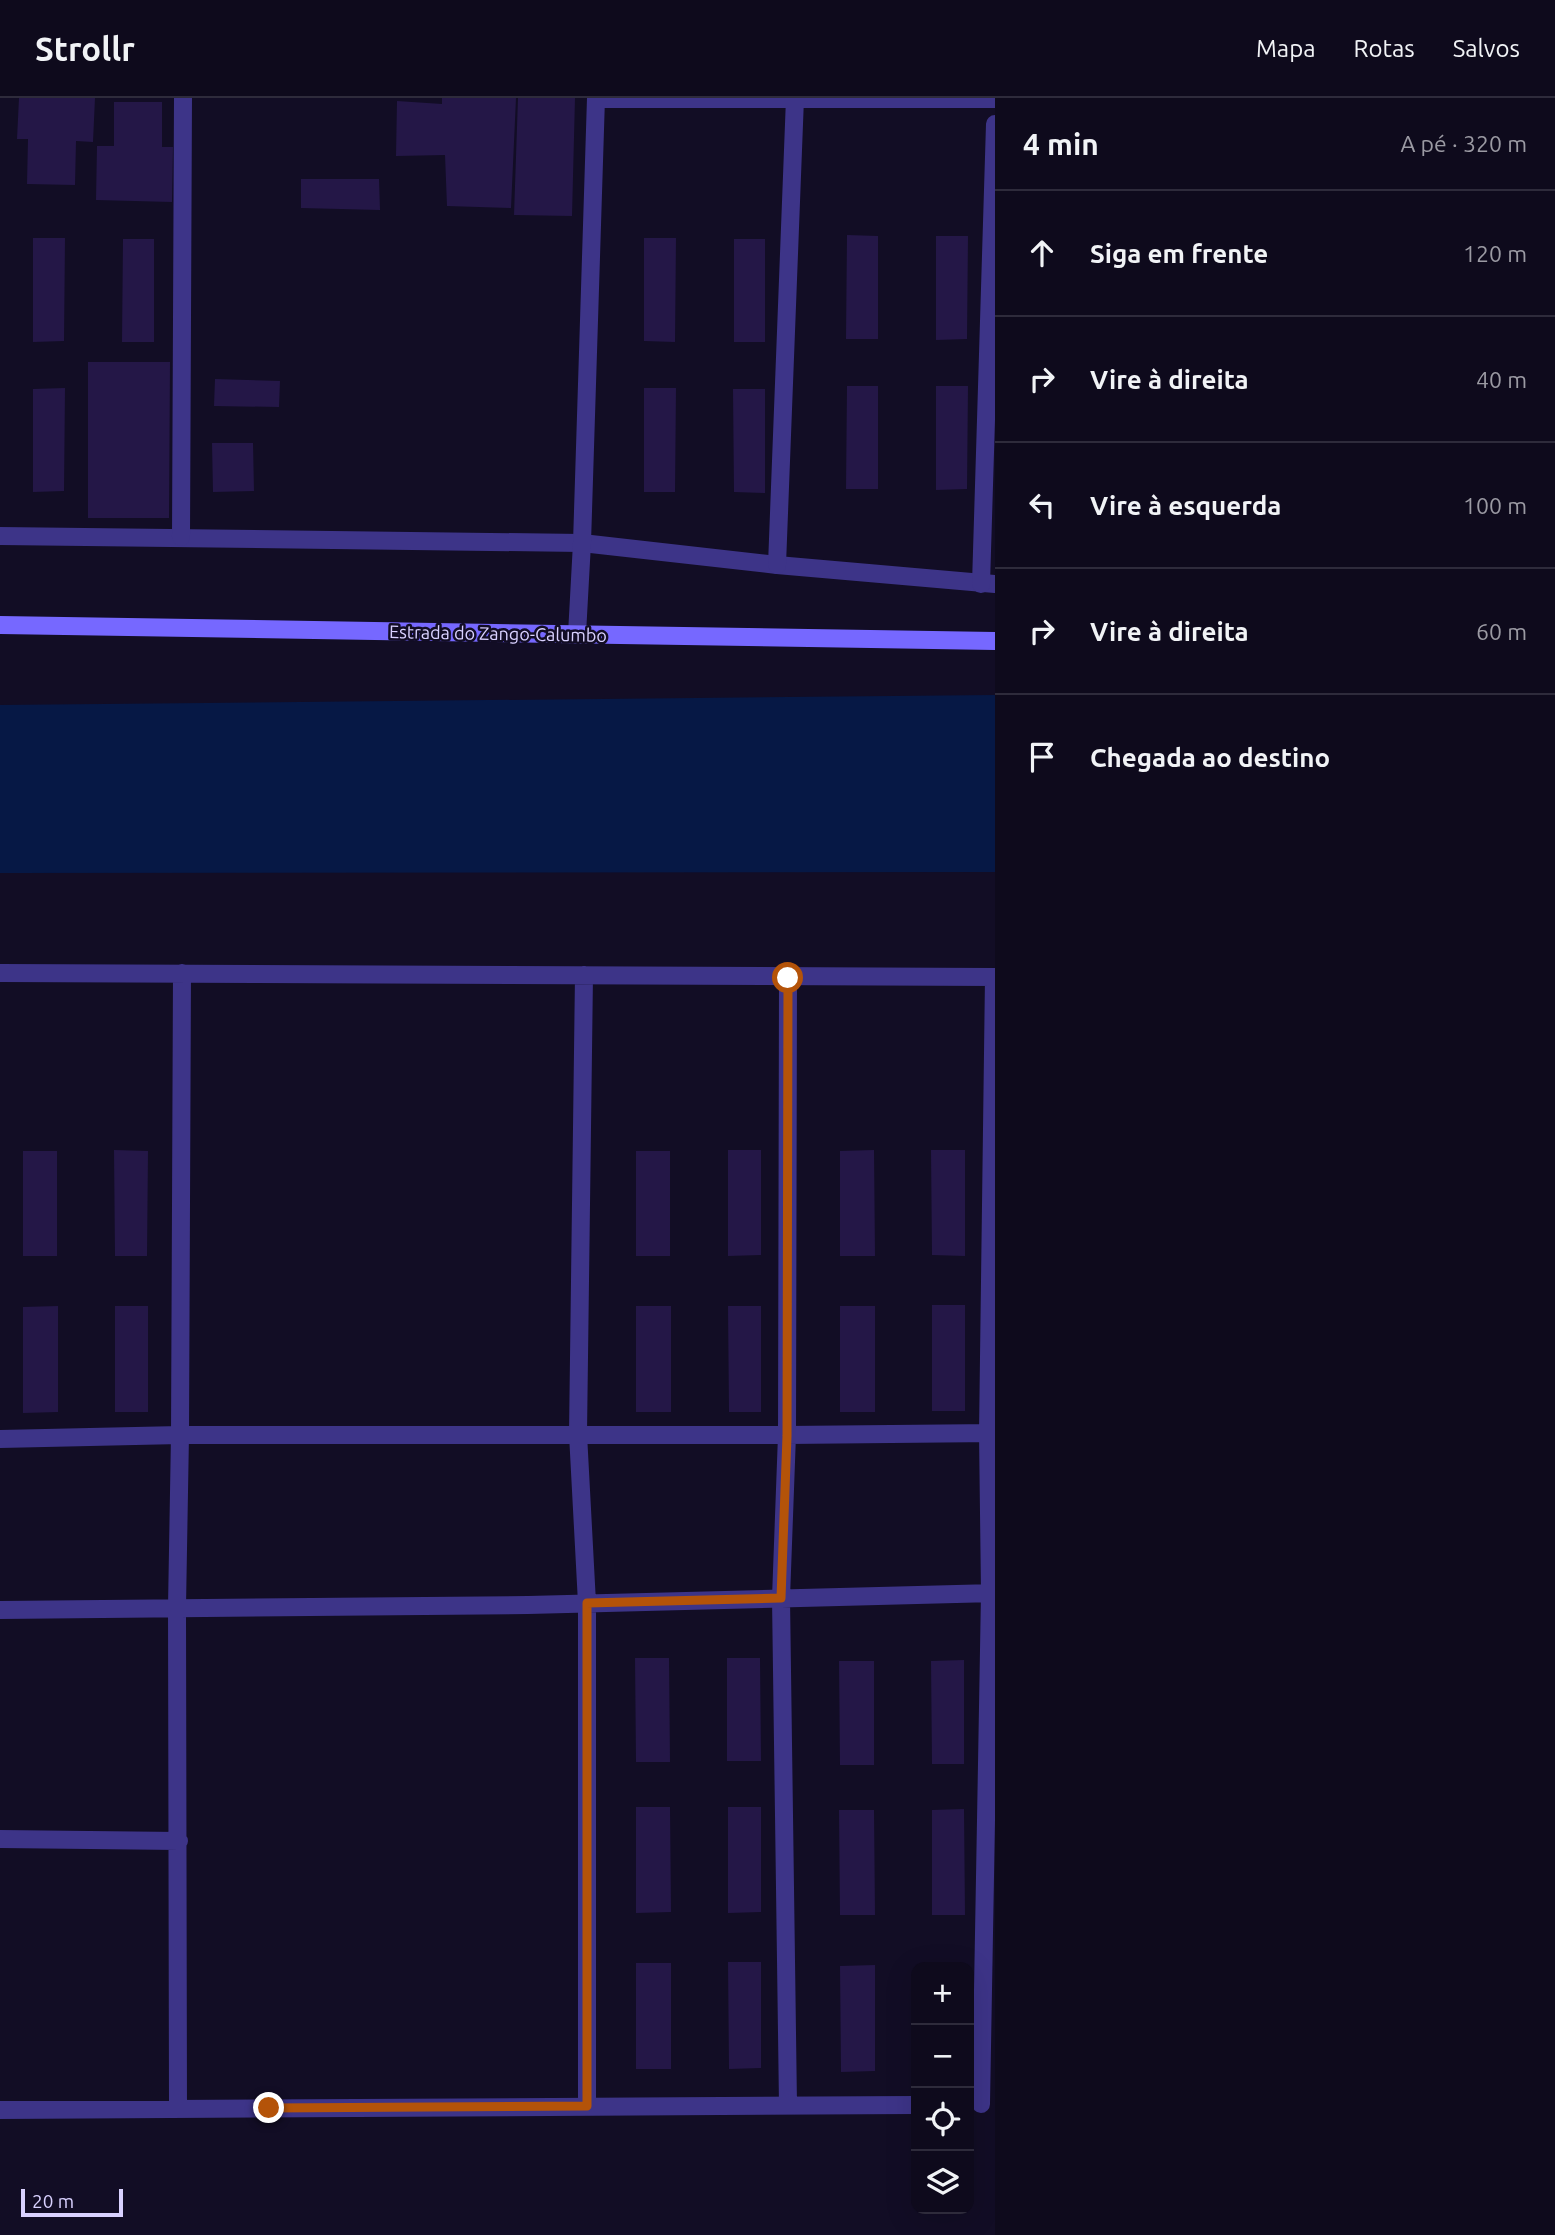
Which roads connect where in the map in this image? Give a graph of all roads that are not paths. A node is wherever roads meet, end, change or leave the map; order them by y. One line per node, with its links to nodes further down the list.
1 (183, 98): 7 (street)
2 (596, 98): 3 (street); 8 (street)
3 (794, 99): 4 (street); 9 (street)
4 (995, 99)
5 (995, 124): 10 (street)
6 (0, 536): 7 (street)
7 (181, 537): 8 (street)
8 (582, 543): 9 (street); 12 (street)
9 (777, 565): 10 (street)
10 (988, 584)
11 (0, 625): 12 (main road, Estrada do Zango-Calumbo)
12 (577, 634): 13 (main road, Estrada do Zango-Calumbo)
13 (995, 641)
14 (0, 973): 15 (street)
15 (182, 974): 16 (street); 21 (street)
16 (584, 975): 18 (street); 20 (street)
17 (995, 977): 18 (street); 19 (street)
18 (788, 978): 22 (street)
19 (991, 1433): 22 (street); 24 (street)
20 (579, 1434): 21 (street); 22 (street); 26 (street)
21 (180, 1435): 23 (street); 27 (street)
22 (787, 1436): 25 (street)
23 (0, 1439)
24 (993, 1593): 25 (street); 31 (street)
25 (781, 1598): 26 (street); 32 (street)
26 (587, 1603): 27 (street); 34 (street)
27 (177, 1607): 28 (street); 30 (street)
28 (0, 1610)
29 (0, 1839): 30 (street)
30 (179, 1841): 35 (street)
31 (982, 2104)
32 (788, 2105): 33 (street); 34 (street)
33 (911, 2105)
34 (587, 2106): 35 (street)
35 (178, 2109): 36 (street)
36 (0, 2110)

